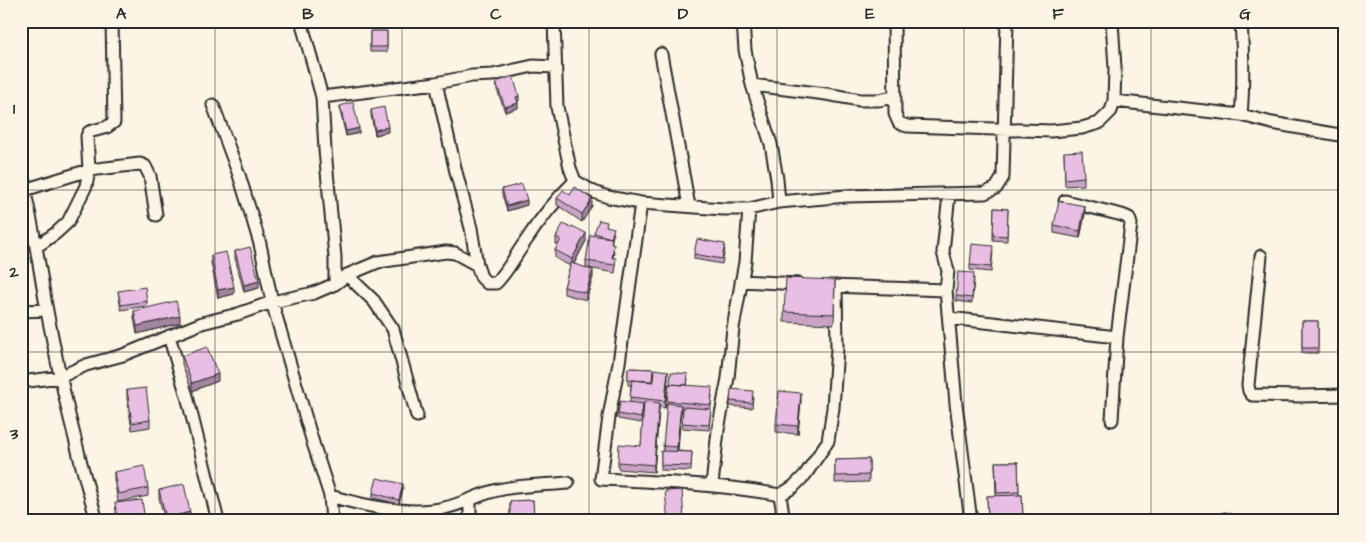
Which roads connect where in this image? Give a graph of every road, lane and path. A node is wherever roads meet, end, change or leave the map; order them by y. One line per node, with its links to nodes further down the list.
1 (112, 21): 20 (street)
2 (303, 21): 14 (street)
3 (554, 21): 10 (street)
4 (743, 21): 12 (street)
5 (894, 21): 13 (street)
6 (1007, 21): 18 (street)
7 (1112, 21): 15 (street)
8 (1241, 21): 17 (street)
9 (661, 54): 28 (street)
10 (555, 67): 11 (street); 22 (street)
11 (436, 82): 14 (street); 33 (street)
12 (752, 85): 13 (street); 26 (street)
13 (894, 97): 18 (street)
14 (322, 98): 36 (street)
15 (1114, 101): 17 (street); 18 (street)
16 (214, 105): 39 (street)
17 (1241, 115): 19 (street)
18 (1005, 130): 24 (street)
19 (1345, 136)
20 (89, 170): 23 (street); 30 (street); 31 (street)
21 (21, 177): 23 (street)
22 (576, 180): 27 (street); 33 (street)
23 (23, 190): 31 (street)
24 (949, 194): 26 (street); 38 (street)
25 (1065, 201): 44 (street)
26 (779, 202): 29 (street)
27 (641, 203): 28 (street); 51 (street)
28 (689, 206): 29 (street)
29 (749, 208): 35 (street)
30 (156, 215)
31 (36, 247): 41 (street)
32 (1261, 256): 47 (street)
33 (477, 266): 34 (street)
34 (347, 275): 36 (street); 48 (street)
35 (741, 281): 37 (street); 51 (street)
36 (335, 284): 39 (street)
37 (836, 286): 38 (street); 53 (street)
38 (946, 290): 42 (street)
39 (272, 302): 43 (street); 52 (street)
40 (21, 310): 41 (street)
41 (47, 310): 45 (street)
42 (949, 318): 44 (street); 60 (street)
43 (169, 336): 45 (street); 56 (street)
44 (1117, 337): 49 (street)
45 (60, 377): 46 (street); 55 (street)
46 (21, 382)
47 (1345, 395)
48 (417, 416)
49 (1112, 420)
50 (568, 483): 54 (street)
51 (712, 486): 53 (street)
52 (330, 496): 54 (street); 57 (street)
53 (780, 496): 59 (street)
54 (470, 500): 58 (street)
55 (97, 521)
56 (218, 521)
57 (332, 521)
58 (470, 521)
59 (784, 521)
60 (971, 521)

